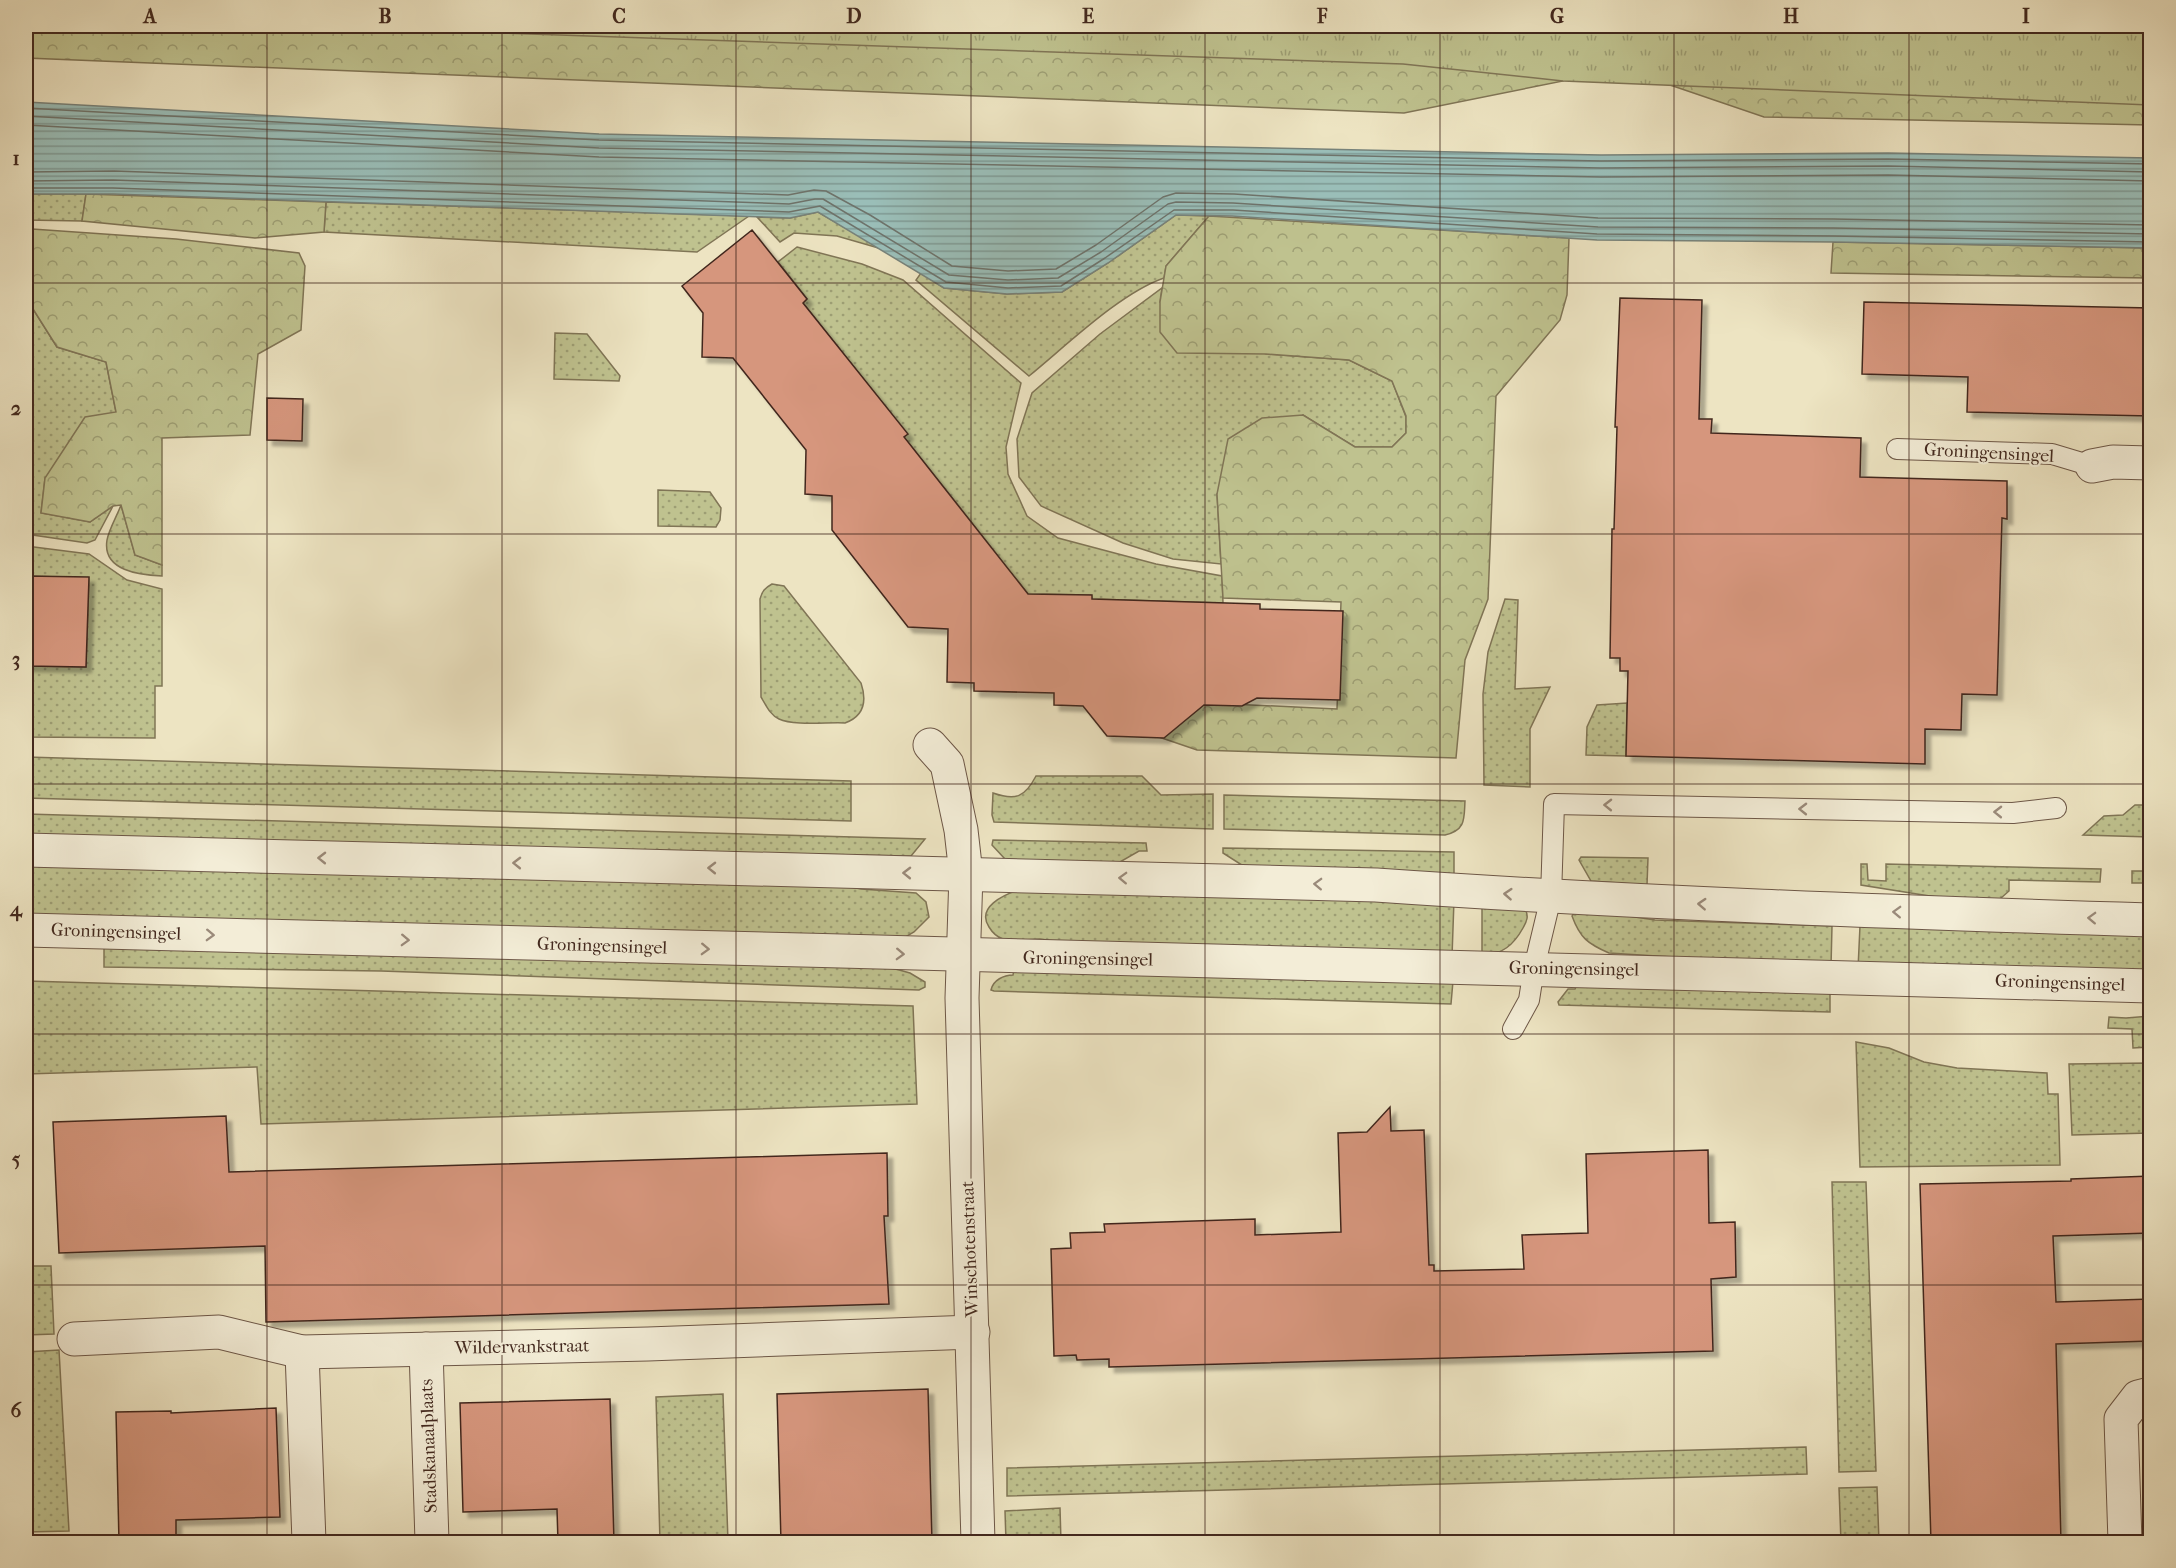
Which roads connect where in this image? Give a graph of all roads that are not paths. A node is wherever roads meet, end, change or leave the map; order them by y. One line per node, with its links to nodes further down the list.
1 (1897, 449): 3 (lane, Groningensingel)
2 (2151, 463): 3 (street, Groningensingel)
3 (2092, 466)
4 (930, 745): 7 (street)
5 (2056, 808): 8 (lane, one-way to 8)
6 (26, 850): 7 (street, one-way to 6)
7 (966, 874): 8 (street, one-way to 7); 11 (street, Winschotenstraat)
8 (1551, 897): 9 (street, one-way to 8); 12 (lane)
9 (2151, 920)
10 (26, 930): 11 (street, Groningensingel, one-way to 11)
11 (963, 956): 12 (street, Groningensingel); 15 (street, Winschotenstraat)
12 (1534, 968): 13 (street, Groningensingel); 14 (lane)
13 (2151, 986)
14 (1514, 1029)
15 (972, 1332): 17 (street, Wildervankstraat); 22 (street, Winschotenstraat)
16 (74, 1339): 18 (street, Wildervankstraat)
17 (426, 1349): 18 (street, Wildervankstraat); 21 (street, Stadskanaalplaats)
18 (302, 1352): 20 (street)
19 (2151, 1394): 23 (street)
20 (309, 1542)
21 (432, 1542)
22 (978, 1542)
23 (2125, 1542)

